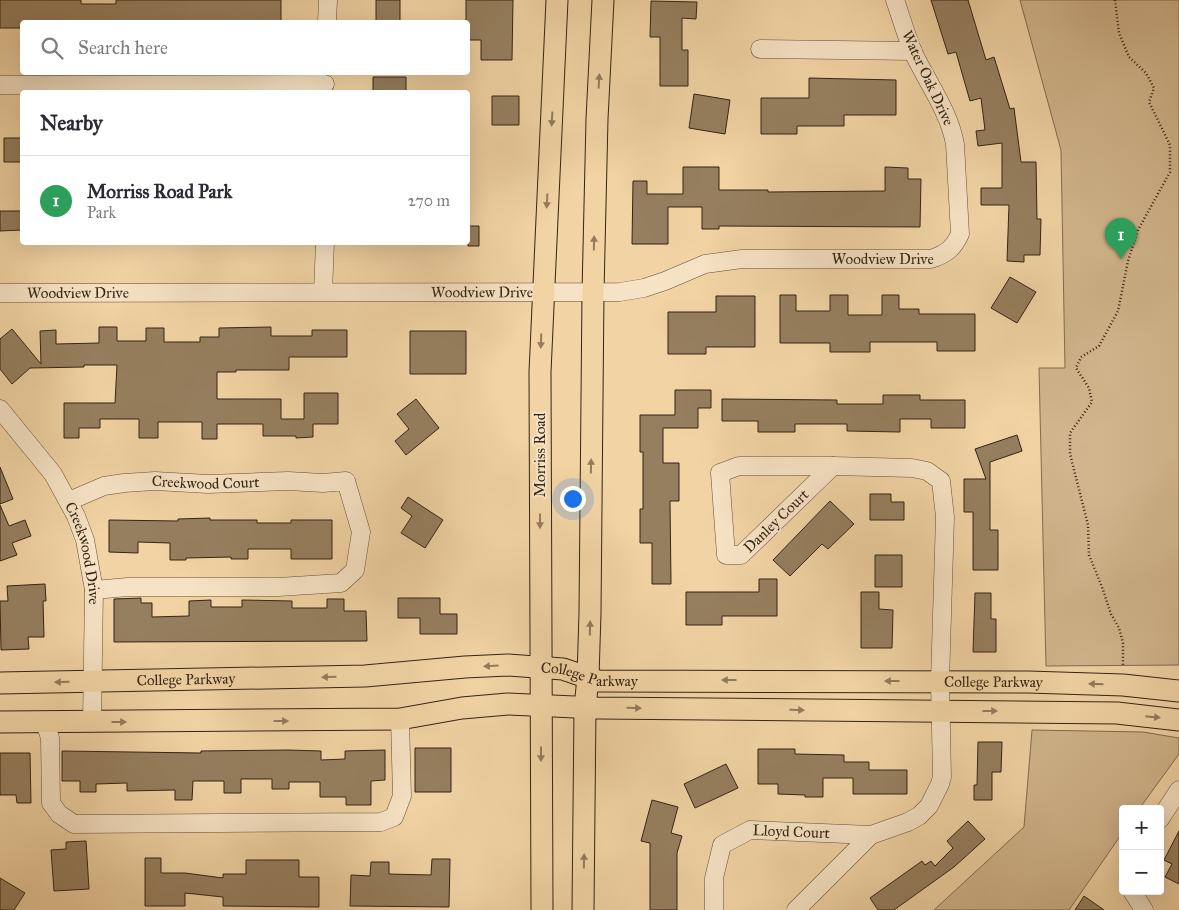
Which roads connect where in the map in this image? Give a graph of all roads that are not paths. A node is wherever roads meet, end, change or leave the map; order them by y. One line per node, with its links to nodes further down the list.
1 (328, 0): 5 (street)
2 (557, 0): 13 (main road, Morriss Road, one-way to 13)
3 (602, 0): 14 (main road, one-way to 3)
4 (895, 0): 7 (street, Water Oak Drive)
5 (327, 20)
6 (760, 49): 7 (street)
7 (913, 51): 11 (street, Water Oak Drive)
8 (326, 83): 9 (street)
9 (0, 85)
10 (325, 245): 12 (street)
11 (955, 246): 14 (street, Woodview Drive)
12 (323, 292): 13 (street, Woodview Drive); 15 (street, Woodview Drive)
13 (543, 292): 14 (street, Woodview Drive); 20 (main road, Morriss Road, one-way to 20)
14 (593, 292): 21 (main road, one-way to 14)
15 (0, 293)
16 (0, 409): 18 (street, Creekwood Drive)
17 (833, 466): 17 (street, Danley Court); 22 (street, Danley Court)
18 (68, 501): 19 (street, Creekwood Drive); 19 (street, Creekwood Court)
19 (94, 590): 23 (street, Creekwood Drive)
20 (540, 667): 21 (main road, College Parkway); 23 (main road, College Parkway, one-way to 23); 26 (main road, Morriss Road)
21 (588, 677): 22 (main road, College Parkway, one-way to 21); 27 (main road)
22 (940, 681): 25 (main road, College Parkway, one-way to 22); 28 (street, Lloyd Court)
23 (92, 682): 24 (main road, College Parkway, one-way to 24); 33 (street, Creekwood Drive)
24 (0, 683)
25 (1179, 692)
26 (541, 705): 27 (main road, College Parkway); 29 (main road, College Parkway); 38 (main road, Morriss Road, one-way to 38)
27 (585, 708): 28 (main road, College Parkway, one-way to 28); 39 (main road, one-way to 27)
28 (942, 711): 30 (main road, College Parkway, one-way to 30); 36 (street, Lloyd Court)
29 (400, 719): 32 (street); 33 (main road, College Parkway, one-way to 29)
30 (1179, 720)
31 (0, 722): 32 (main road, College Parkway)
32 (45, 722): 33 (main road, College Parkway)
33 (92, 722)
34 (1179, 790): 35 (street)
35 (1164, 813)
36 (871, 835): 40 (street, Lloyd Court); 41 (street, Lloyd Court)
37 (1135, 895): 42 (street)
38 (542, 910)
39 (583, 910)
40 (714, 910)
41 (796, 910)
42 (1144, 910)

